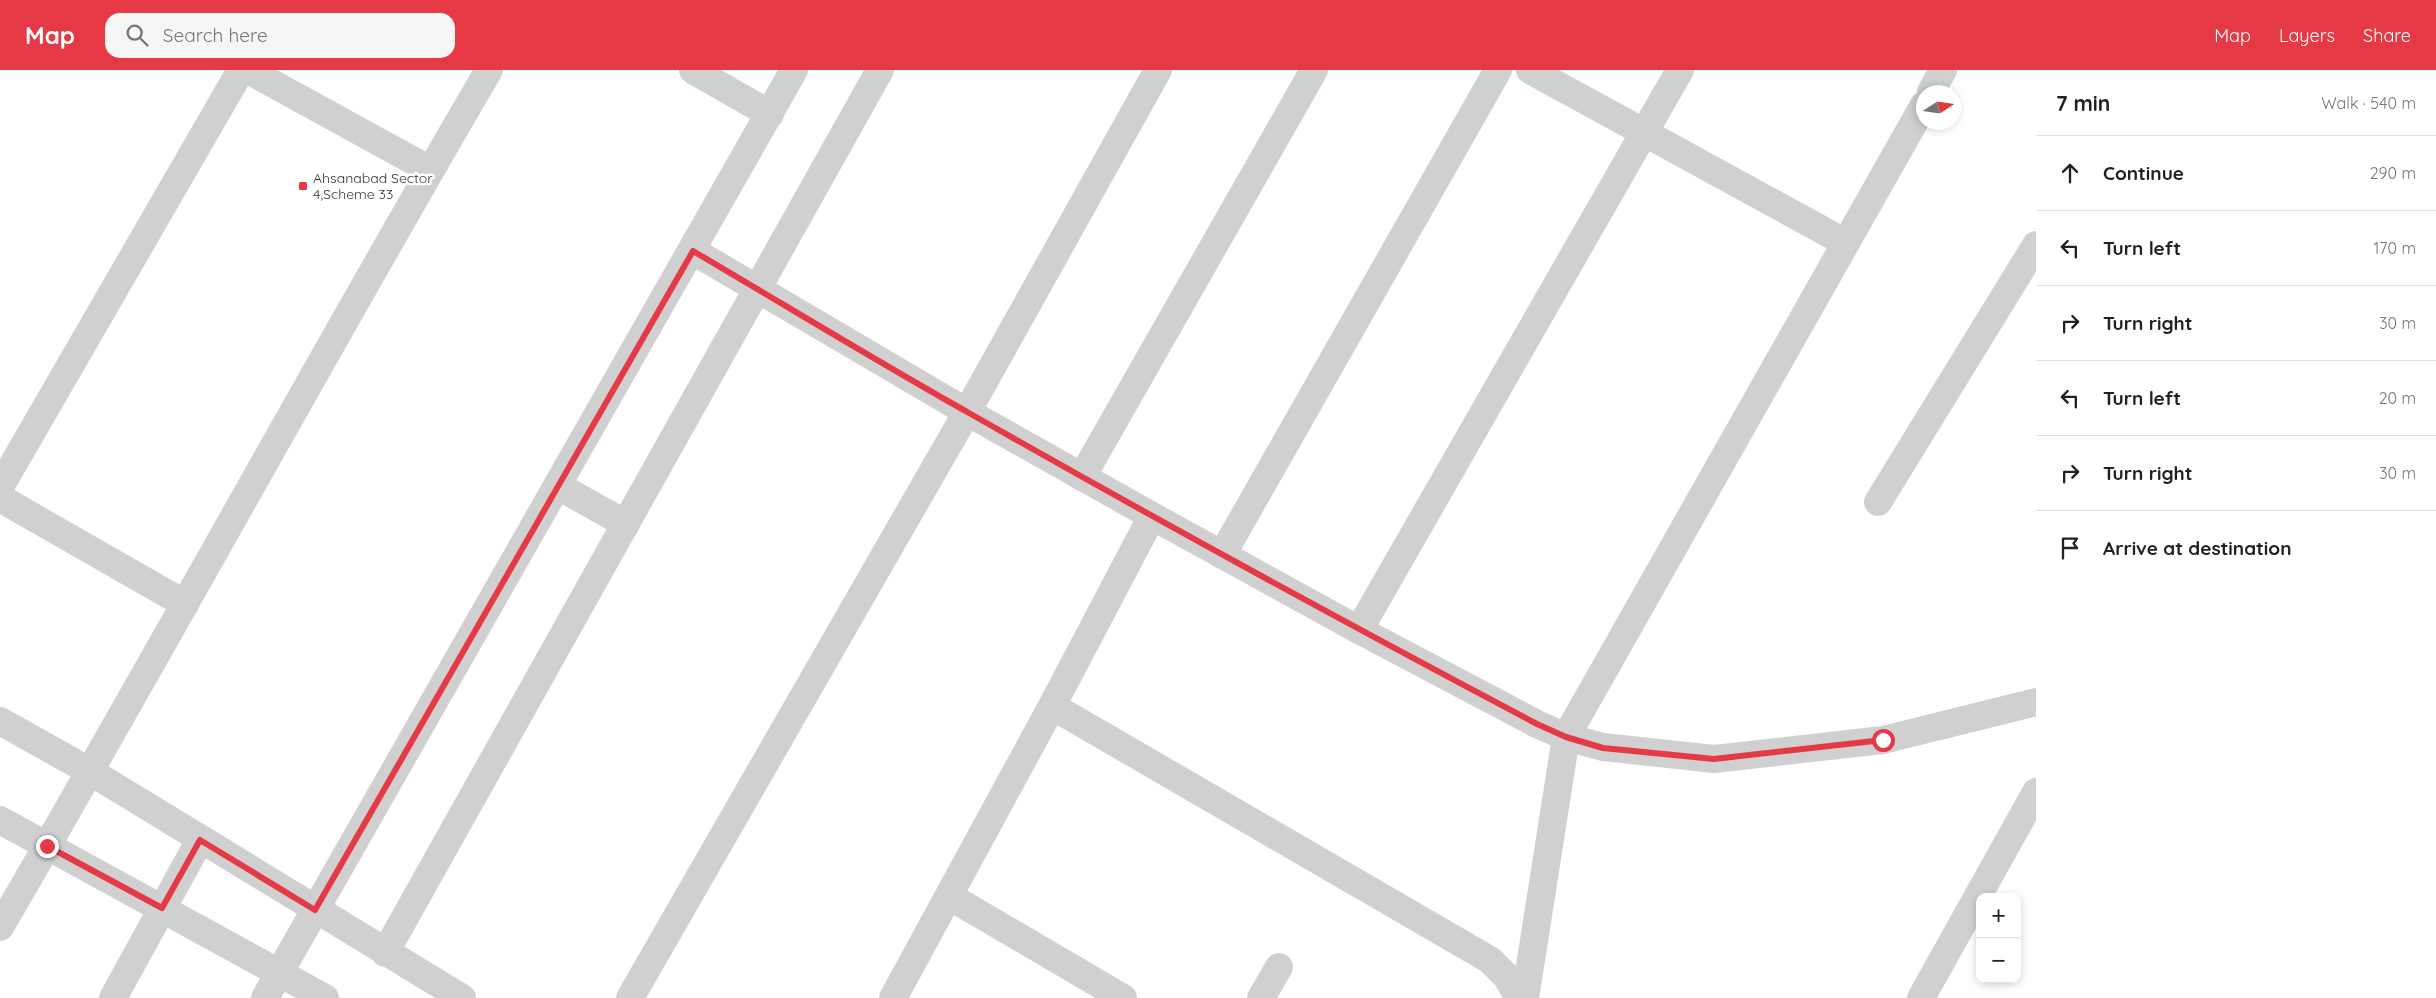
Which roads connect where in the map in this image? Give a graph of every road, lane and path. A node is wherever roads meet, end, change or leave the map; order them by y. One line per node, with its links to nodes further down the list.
1 (241, 70): 24 (street)
2 (248, 70): 17 (street)
3 (489, 70): 17 (street)
4 (693, 70): 14 (street)
5 (794, 70): 14 (street)
6 (880, 70): 21 (street)
7 (1158, 70): 22 (street)
8 (1314, 70): 23 (street)
9 (1498, 70): 30 (street)
10 (1530, 70): 16 (street)
11 (1680, 70): 16 (street)
12 (1943, 70): 13 (street)
13 (1935, 85)
14 (770, 114): 20 (street)
15 (1916, 119): 18 (street)
16 (1645, 134): 18 (street); 32 (street)
17 (430, 170): 31 (street)
18 (1846, 242): 36 (street)
19 (2036, 245): 27 (street)
20 (693, 251): 21 (street); 25 (street)
21 (758, 289): 22 (street); 29 (street)
22 (967, 412): 23 (street); 53 (street)
23 (1082, 477): 28 (street)
24 (0, 486)
25 (558, 486): 29 (street); 44 (street)
26 (0, 498): 31 (street)
27 (1878, 502)
28 (1152, 516): 30 (street); 34 (street)
29 (626, 524): 46 (street)
30 (1222, 555): 32 (street)
31 (186, 604): 37 (street)
32 (1359, 630): 36 (street)
33 (2036, 702): 36 (street)
34 (1052, 706): 42 (street); 57 (street)
35 (0, 721): 37 (street)
36 (1566, 737): 58 (street)
37 (91, 772): 40 (street); 41 (street)
38 (2036, 792): 59 (street)
39 (0, 820): 41 (street)
40 (200, 840): 43 (street); 44 (street)
41 (47, 846): 43 (street); 45 (street)
42 (949, 896): 54 (street); 55 (street)
43 (162, 908): 48 (street); 49 (street)
44 (315, 910): 46 (street); 48 (street)
45 (0, 927)
46 (385, 953): 52 (street)
47 (1279, 967): 56 (street)
48 (280, 972): 50 (street); 51 (street)
49 (113, 998)
50 (265, 998)
51 (325, 998)
52 (462, 998)
53 (630, 998)
54 (893, 998)
55 (1124, 998)
56 (1261, 998)
57 (1519, 998)
58 (1524, 998)
59 (1921, 998)

